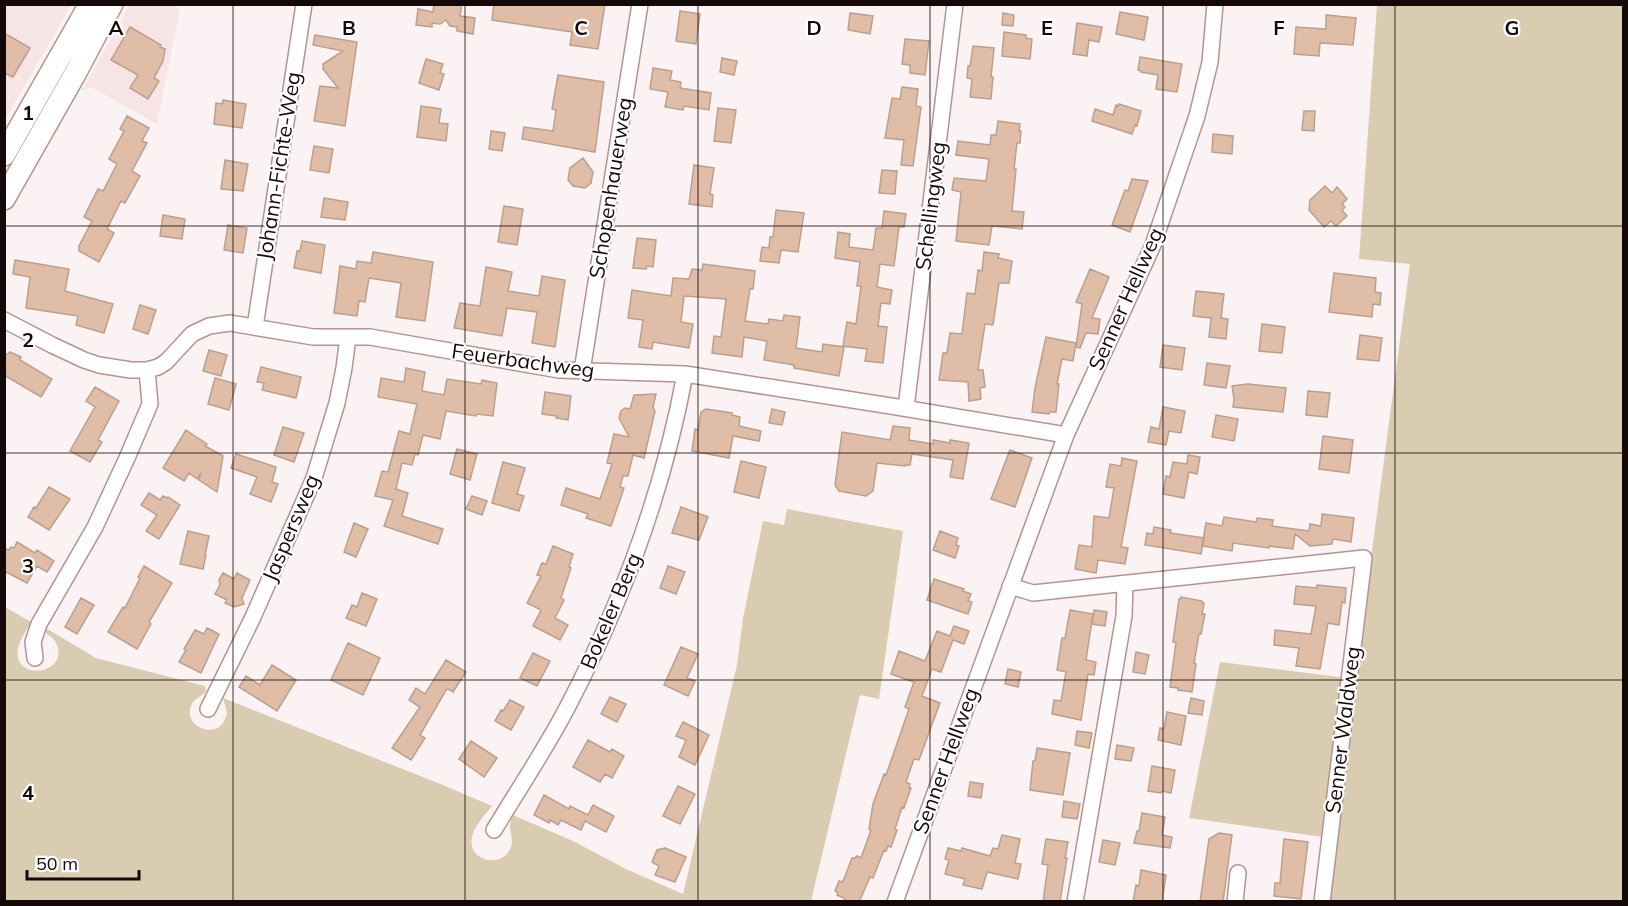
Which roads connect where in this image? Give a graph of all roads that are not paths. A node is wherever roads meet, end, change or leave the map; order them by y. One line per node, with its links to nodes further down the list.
1 (90, 4): 7 (main road)
2 (112, 4): 8 (main road)
3 (304, 4): 10 (street, Johann-Fichte-Weg)
4 (640, 4): 13 (street, Schopenhauerweg)
5 (955, 4): 15 (street, Schellingweg)
6 (1215, 4): 16 (street, Senner Hellweg)
7 (4, 155)
8 (4, 199)
9 (4, 320): 12 (street)
10 (255, 327): 11 (street, Feuerbachweg); 12 (street, Feuerbachweg)
11 (348, 337): 13 (street, Feuerbachweg); 20 (street, Jaspersweg)
12 (147, 370): 19 (street)
13 (582, 371): 14 (street, Feuerbachweg)
14 (686, 374): 15 (street, Feuerbachweg); 21 (street, Bokeler Berg)
15 (906, 408): 16 (street, Feuerbachweg)
16 (1066, 435): 18 (street, Senner Hellweg)
17 (1125, 584): 18 (street); 24 (street); 26 (street, Senner Waldweg)
18 (1010, 586): 23 (street, Senner Hellweg)
19 (35, 658)
20 (208, 709)
21 (494, 830)
22 (1238, 873): 25 (street)
23 (895, 902)
24 (1075, 902)
25 (1235, 902)
26 (1322, 902)

